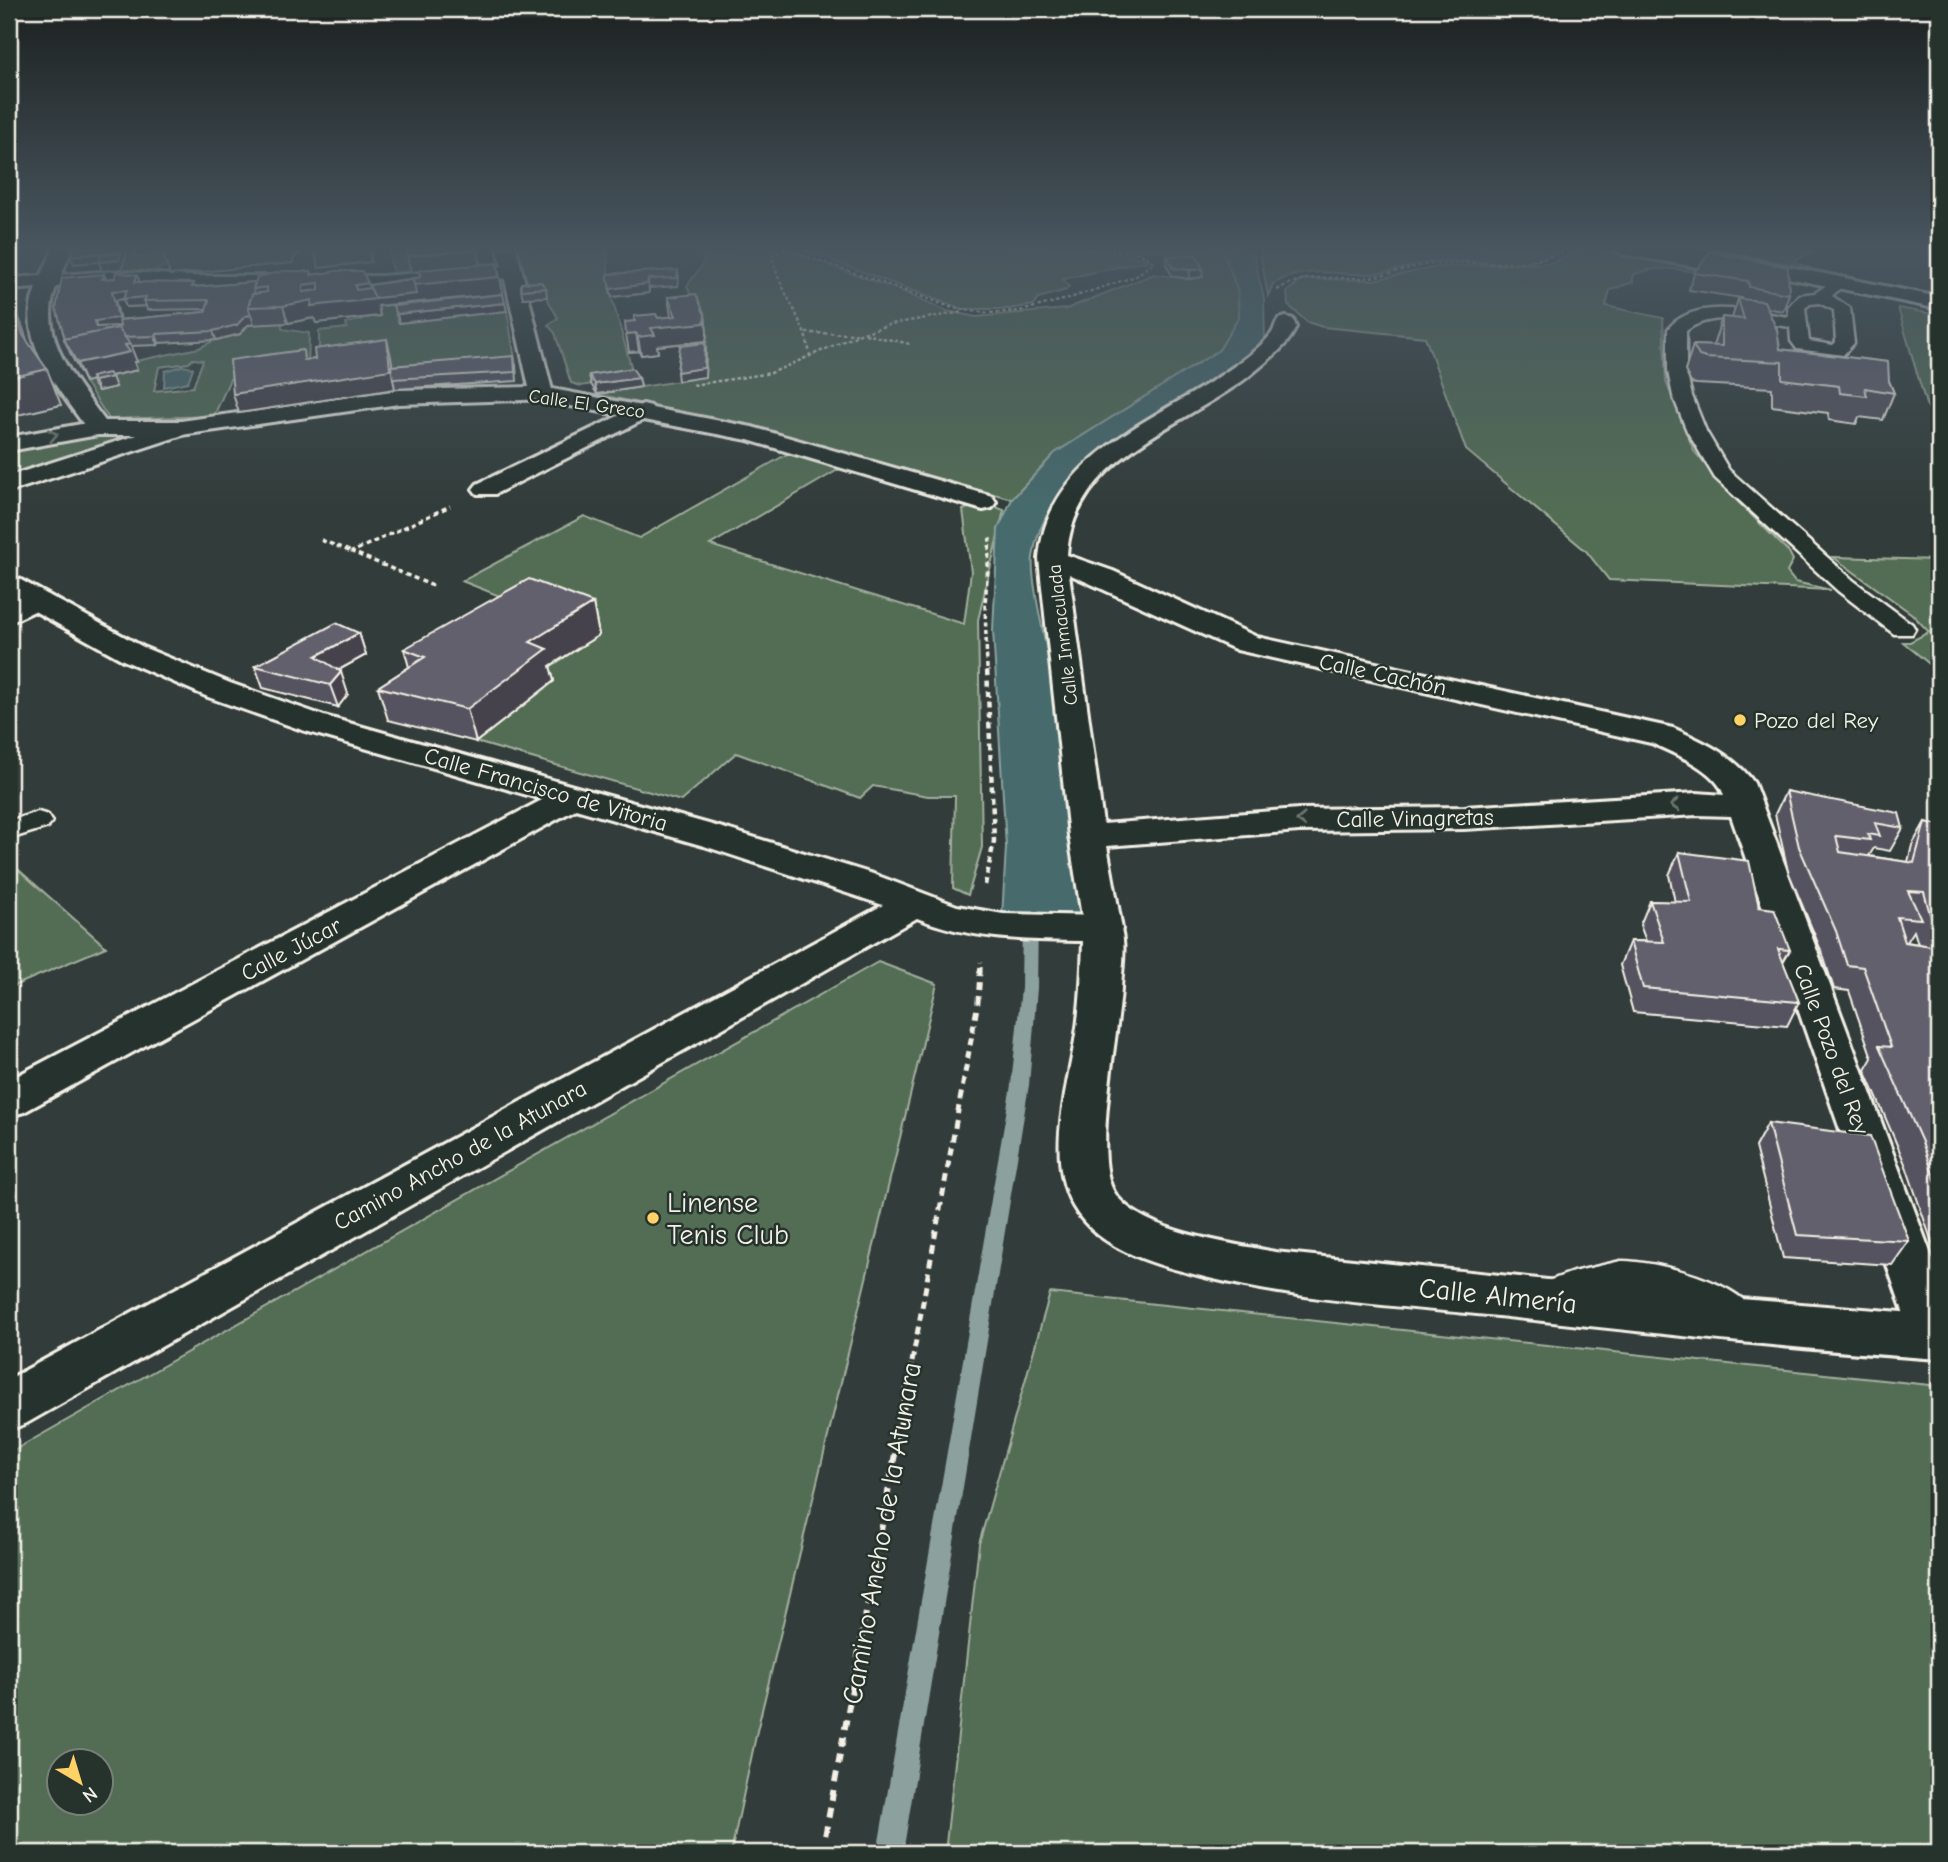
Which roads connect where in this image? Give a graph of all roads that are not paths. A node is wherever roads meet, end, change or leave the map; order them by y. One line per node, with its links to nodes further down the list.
1 (40, 335): 9 (main road)
2 (526, 335): 7 (main road)
3 (1281, 335): 15 (main road, Calle Inmaculada)
4 (1677, 335): 17 (lane)
5 (1799, 335): 6 (lane)
6 (1843, 335)
7 (542, 394): 8 (main road, Calle El Greco); 10 (main road, Calle El Greco)
8 (643, 411): 13 (main road); 14 (main road, Calle El Greco)
9 (98, 428): 10 (main road, Calle El Greco); 11 (main road, Calle El Greco, one-way to 9)
10 (181, 428): 12 (main road, Calle El Greco)
11 (9, 444)
12 (9, 484)
13 (486, 489)
14 (983, 502)
15 (1053, 559): 18 (main road, Calle Cachón); 23 (main road, Calle Inmaculada)
16 (18, 600): 19 (main road, Calle Francisco de Vitoria)
17 (1903, 629)
18 (1719, 766): 20 (main road, Calle Pozo del Rey)
19 (573, 797): 24 (main road, Calle Francisco de Vitoria); 26 (main road, Calle Júcar)
20 (1743, 806): 23 (main road, Calle Vinagretas, one-way to 23); 28 (main road, Calle Pozo del Rey)
21 (38, 821): 22 (lane)
22 (9, 830)
23 (1087, 836): 25 (main road, Calle Inmaculada)
24 (912, 905): 25 (main road, Calle Francisco de Vitoria); 29 (main road, Camino Ancho de la Atunara)
25 (1094, 929): 27 (main road, Calle Inmaculada)
26 (9, 1100)
27 (1085, 1183): 28 (main road, Calle Almería)
28 (1938, 1337)
29 (9, 1406)

